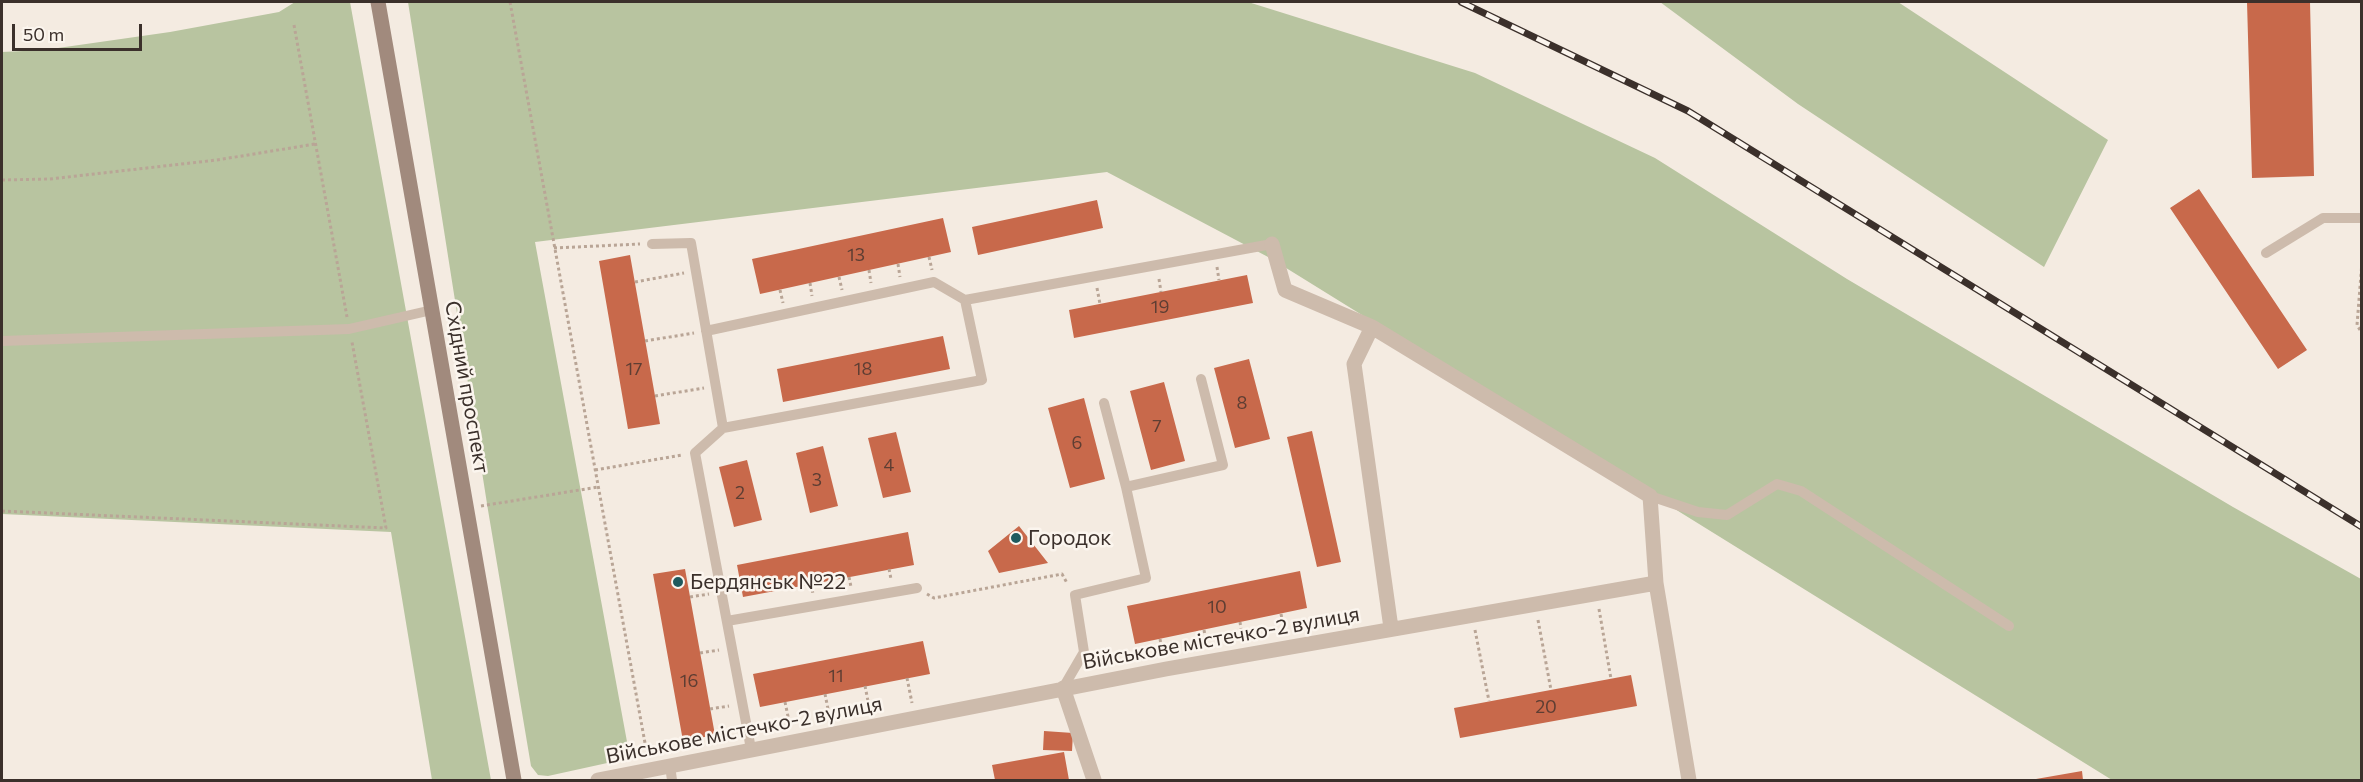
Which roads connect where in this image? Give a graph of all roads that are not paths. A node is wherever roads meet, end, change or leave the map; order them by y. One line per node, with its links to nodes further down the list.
1 (378, 2): 7 (main road, Східний проспект)
2 (2361, 218): 5 (lane)
3 (652, 243): 9 (lane)
4 (1272, 243): 6 (lane); 8 (street)
5 (2266, 253)
6 (965, 300): 9 (lane); 13 (lane)
7 (432, 310): 10 (lane); 24 (main road, Східний проспект)
8 (1372, 327): 15 (street); 20 (street)
9 (706, 331): 13 (lane)
10 (2, 342)
11 (1201, 379): 14 (lane)
12 (1104, 403): 14 (lane)
13 (723, 428): 18 (lane)
14 (1126, 487): 21 (lane)
15 (1650, 496): 16 (street); 19 (lane)
16 (1656, 583): 20 (street, Військове містечко-2 вулиця); 27 (street)
17 (917, 588): 18 (lane)
18 (727, 621): 22 (lane)
19 (2009, 626)
20 (1391, 627): 21 (street, Військове містечко-2 вулиця)
21 (1063, 688): 22 (street, Військове містечко-2 вулиця); 26 (street)
22 (751, 749): 23 (street, Військове містечко-2 вулиця)
23 (671, 773): 25 (street, Військове містечко-2 вулиця)
24 (514, 780)
25 (598, 780)
26 (1094, 780)
27 (1689, 780)

